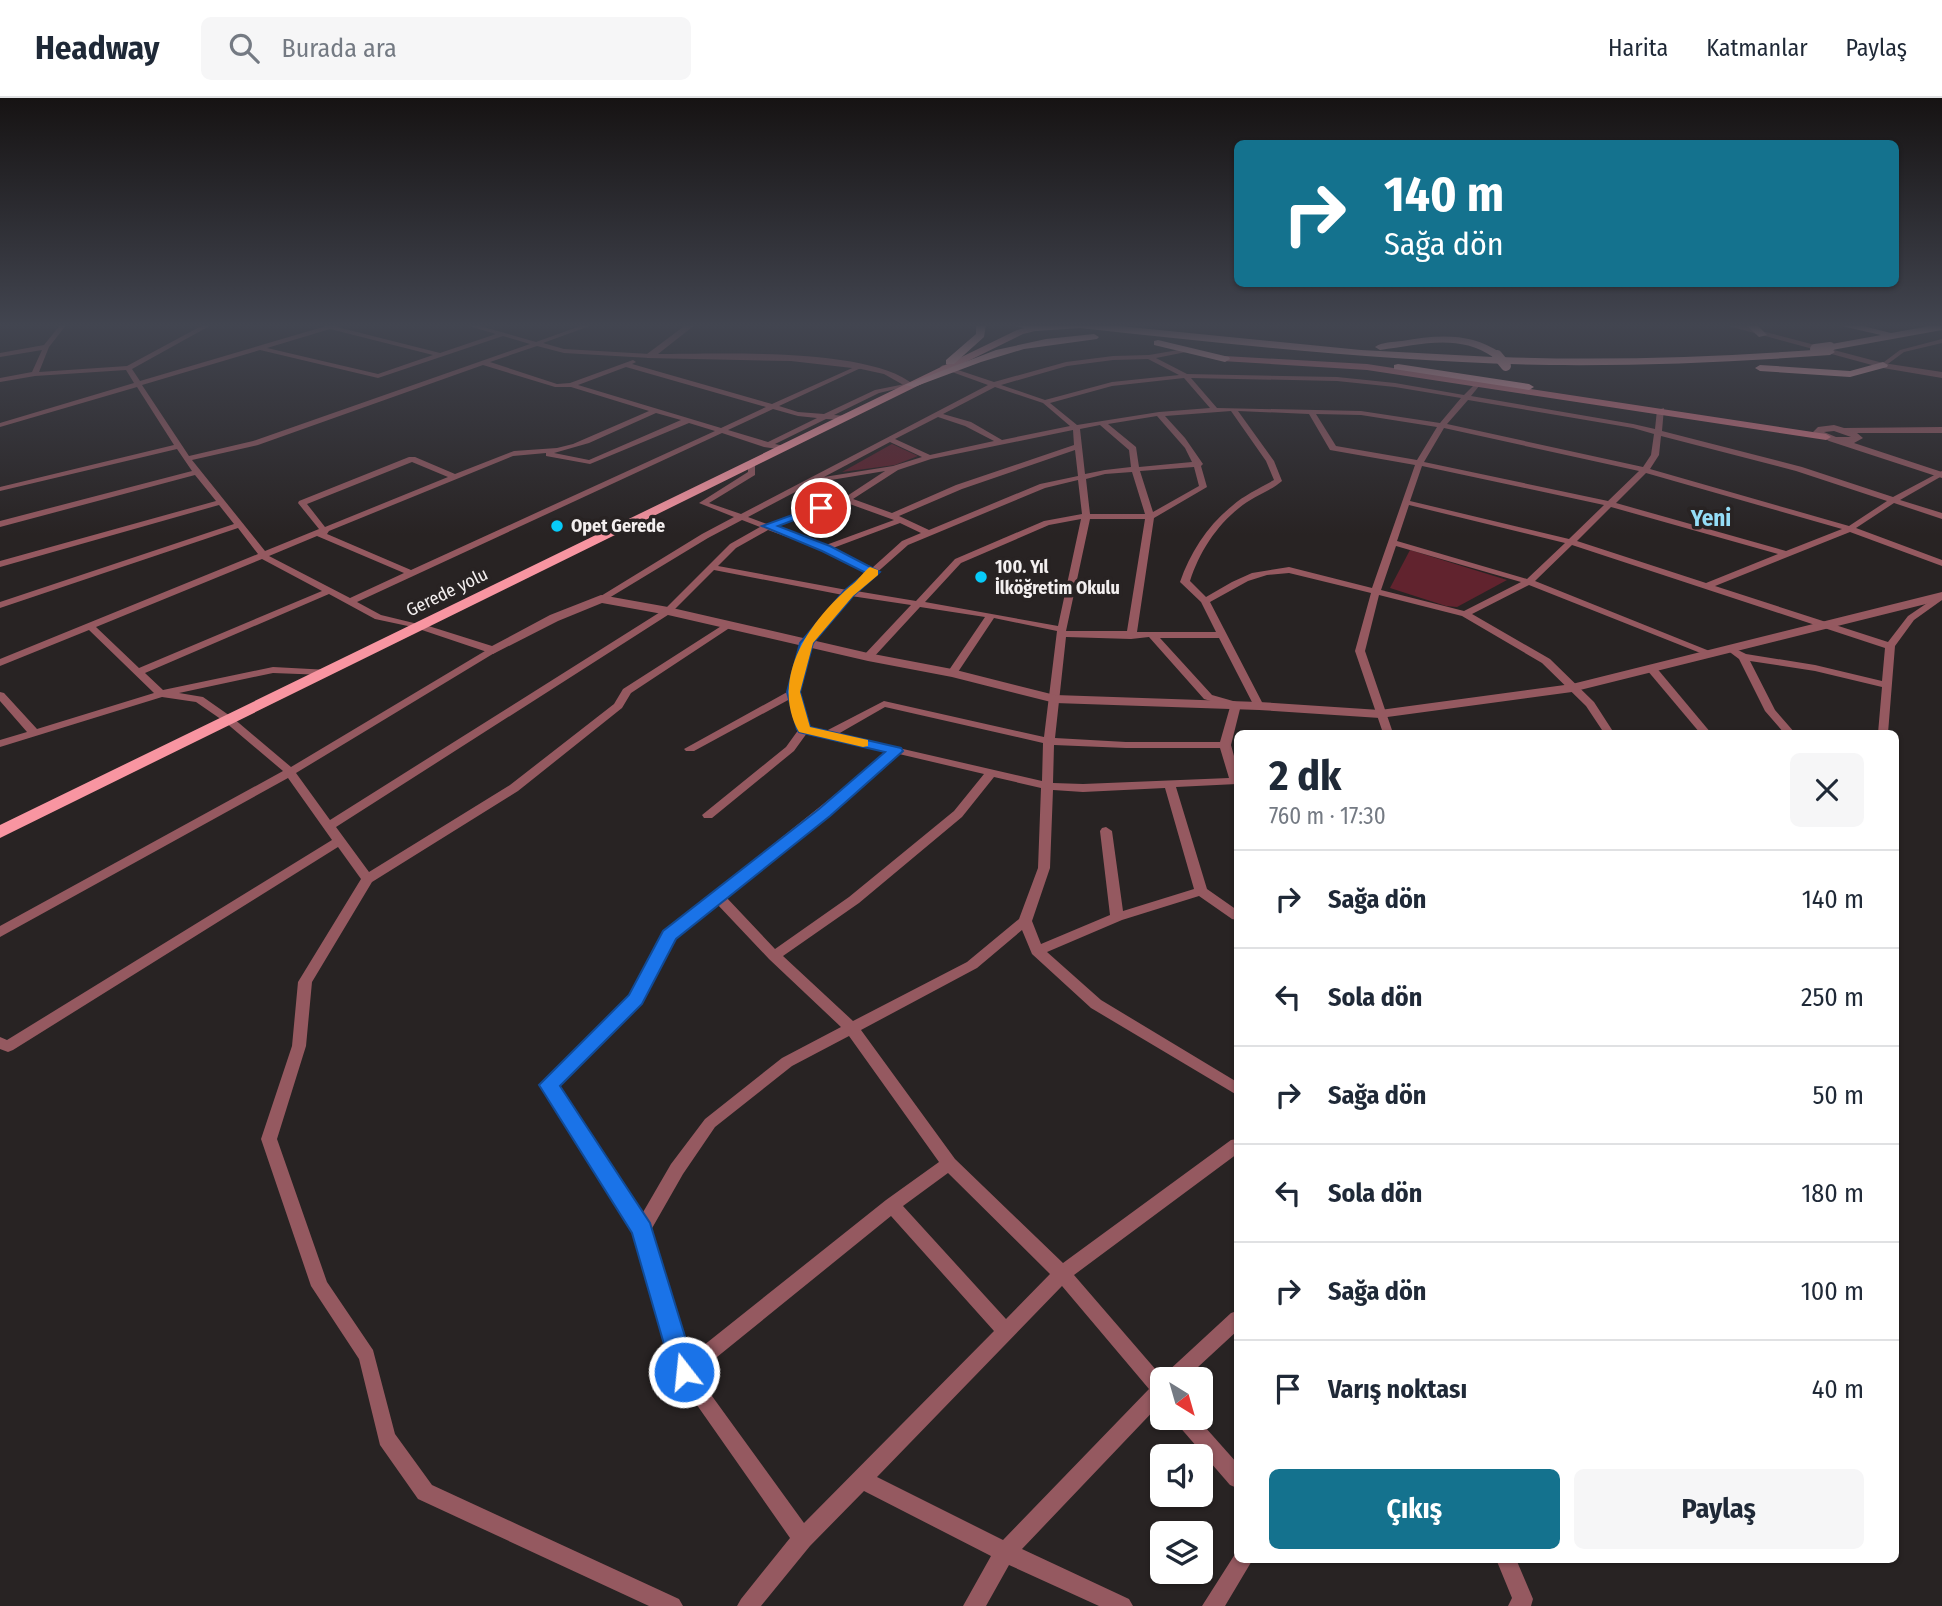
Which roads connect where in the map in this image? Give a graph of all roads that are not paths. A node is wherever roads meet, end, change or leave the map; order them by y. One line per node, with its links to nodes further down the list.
1 (101, 394): 31 (street)
2 (145, 394): 44 (street)
3 (392, 394): 49 (street)
4 (601, 394): 21 (street)
5 (731, 394): 19 (street)
6 (798, 394): 19 (street)
7 (870, 394): 27 (street)
8 (891, 394): 28 (main road, Gerede yolu)
9 (975, 394): 25 (street)
10 (1024, 394): 18 (street)
11 (1073, 394): 18 (street)
12 (1202, 394): 22 (street)
13 (1446, 394): 17 (street)
14 (1469, 394): 17 (street)
15 (1553, 394): 24 (main road)
16 (1568, 394): 24 (main road)
17 (1466, 398): 32 (street); 38 (street)
18 (1045, 402): 33 (street)
19 (772, 406): 27 (street); 36 (street)
20 (1233, 409): 22 (street); 23 (street); 96 (street)
21 (654, 411): 29 (street); 47 (street)
22 (1216, 411): 26 (street)
23 (1311, 411): 32 (street); 51 (street)
24 (1660, 412): 38 (street); 39 (main road)
25 (936, 414): 40 (street); 43 (street)
26 (1159, 414): 30 (street); 52 (street)
27 (825, 415): 28 (street); 45 (street)
28 (842, 418): 45 (main road, Gerede yolu)
29 (686, 421): 36 (street); 47 (street)
30 (1102, 423): 33 (street); 54 (street)
31 (0, 425)
32 (1442, 425): 51 (street); 55 (street)
33 (1076, 427): 43 (street); 46 (street)
34 (1845, 430): 37 (street); 39 (street); 41 (street)
35 (1942, 430): 37 (street)
36 (719, 431): 45 (street); 88 (street)
37 (1890, 431): 41 (street)
38 (1657, 433): 55 (street); 64 (street)
39 (1823, 433): 42 (street)
40 (889, 439): 48 (street); 61 (street)
41 (1857, 439): 42 (street); 57 (street)
42 (1837, 440): 57 (street)
43 (1001, 442): 48 (street)
44 (179, 446): 49 (street); 62 (street)
45 (774, 447): 50 (main road, Gerede yolu)
46 (1076, 447): 59 (street); 72 (street)
47 (538, 452): 58 (street)
48 (929, 457): 53 (street)
49 (187, 459): 56 (street)
50 (751, 463): 68 (street); 106 (main road, Gerede yolu)
51 (1419, 463): 66 (street); 67 (street)
52 (1199, 464): 54 (street); 71 (street)
53 (895, 468): 61 (street); 63 (street)
54 (1135, 469): 59 (street); 71 (street)
55 (1644, 470): 67 (street); 76 (street)
56 (197, 472): 65 (street); 73 (street)
57 (1941, 473): 64 (street)
58 (456, 477): 77 (street); 77 (street)
59 (1080, 477): 69 (street); 78 (street)
60 (0, 478): 62 (street)
61 (808, 482): 68 (street)
62 (3, 488)
63 (847, 499): 72 (street); 75 (street)
64 (1895, 499): 70 (street); 76 (street)
65 (221, 502): 74 (street); 85 (street)
66 (1406, 502): 79 (street); 80 (street)
67 (1610, 504): 80 (street); 82 (street)
68 (743, 516): 75 (street); 95 (street)
69 (1086, 516): 71 (street); 98 (street); 107 (street)
70 (1942, 516)
71 (1150, 517): 109 (street)
72 (897, 518): 78 (street); 81 (street)
73 (0, 524)
74 (240, 525): 83 (street); 99 (street)
75 (768, 526): 81 (street); 86 (street)
76 (1850, 529): 82 (street); 84 (street)
77 (322, 533): 83 (street); 88 (street)
78 (930, 534): 87 (street)
79 (1393, 542): 89 (street); 92 (street)
80 (1572, 542): 89 (street); 90 (street)
81 (826, 548): 87 (street)
82 (1786, 554): 90 (street)
83 (265, 557): 91 (street); 105 (street)
84 (1942, 563)
85 (0, 564)
86 (710, 567): 93 (street); 100 (street)
87 (874, 572): 93 (street)
88 (411, 573): 97 (street)
89 (1529, 582): 101 (street); 114 (street)
90 (1706, 586): 104 (street)
91 (329, 591): 97 (street); 119 (street)
92 (1376, 592): 96 (street); 101 (street); 130 (street)
93 (849, 593): 98 (street); 111 (street)
94 (1942, 596): 104 (street); 112 (street)
95 (601, 599): 100 (street); 113 (street)
96 (1205, 601): 108 (street)
97 (349, 602): 106 (street)
98 (916, 602): 102 (street); 116 (street)
99 (0, 605)
100 (668, 611): 103 (street); 152 (street)
101 (1465, 614): 123 (street)
102 (991, 615): 107 (street); 121 (street)
103 (729, 625): 111 (street); 156 (street)
104 (1822, 626): 112 (street); 115 (street)
105 (91, 627): 117 (street); 119 (street)
106 (419, 627): 113 (street); 120 (main road, Gerede yolu)
107 (1061, 631): 109 (street); 127 (street)
108 (1224, 635): 110 (street); 129 (street)
109 (1131, 636): 110 (street)
110 (1153, 636): 128 (street)
111 (807, 643): 116 (street); 124 (street)
112 (1890, 646): 122 (street)
113 (493, 650): 145 (street)
114 (1712, 654): 115 (street); 118 (street)
115 (1738, 654): 122 (street); 136 (street)
116 (868, 657): 121 (street)
117 (0, 663)
118 (1651, 668): 123 (street); 135 (street)
119 (138, 672): 125 (street)
120 (325, 673): 125 (street); 131 (main road, Gerede yolu)
121 (952, 673): 127 (street)
122 (1886, 685): 137 (street)
123 (1572, 688): 130 (street); 134 (street)
124 (794, 692): 132 (street); 143 (street)
125 (161, 694): 131 (street); 138 (street)
126 (0, 695): 138 (street)
127 (1055, 699): 128 (street); 140 (street)
128 (1236, 705): 129 (street); 142 (street)
129 (1259, 706): 130 (street)
130 (1380, 714): 133 (street)
131 (229, 720): 145 (street); 154 (main road, Gerede yolu)
132 (804, 729): 139 (street); 151 (street)
133 (1387, 730)
134 (1607, 730)
135 (1703, 730)
136 (1787, 730)
137 (1883, 730)
138 (35, 734): 141 (street)
139 (827, 735): 140 (street); 144 (street)
140 (1049, 741): 142 (street); 150 (street)
141 (0, 744)
142 (1225, 745): 147 (street)
143 (690, 749)
144 (896, 751): 146 (street); 158 (street)
145 (290, 772): 152 (street); 162 (street)
146 (991, 773): 150 (street); 164 (street)
147 (1234, 774)
148 (1234, 781): 149 (street)
149 (1170, 785): 150 (street); 157 (street)
150 (1049, 786): 161 (street)
151 (708, 815)
152 (328, 826): 155 (street)
153 (1106, 831): 160 (street)
154 (0, 832)
155 (339, 841): 156 (street); 166 (street)
156 (367, 879): 186 (street)
157 (1201, 891): 159 (street); 160 (street)
158 (718, 897): 164 (street); 171 (street)
159 (1234, 914)
160 (1117, 917): 163 (street)
161 (1026, 921): 163 (street); 165 (street)
162 (0, 932)
163 (1037, 951): 167 (street)
164 (775, 956): 165 (street)
165 (852, 1029): 169 (street); 171 (street)
166 (0, 1043)
167 (1234, 1087)
168 (1234, 1146): 172 (street)
169 (949, 1164): 170 (street); 172 (street)
170 (892, 1205): 174 (street); 176 (street)
171 (642, 1229): 176 (street)
172 (1062, 1274): 174 (street); 177 (street)
173 (1234, 1322): 175 (street)
174 (1006, 1331): 181 (street)
175 (1185, 1367)
176 (684, 1372): 182 (street)
177 (1150, 1375)
178 (1150, 1401): 183 (street)
179 (1195, 1430): 180 (street)
180 (1234, 1475)
181 (861, 1479): 182 (street); 183 (street)
182 (803, 1539): 187 (street)
183 (1005, 1552): 188 (street); 189 (street)
184 (1240, 1563): 190 (street)
185 (1508, 1563): 191 (street)
186 (672, 1606)
187 (748, 1606)
188 (974, 1606)
189 (1122, 1606)
190 (1213, 1606)
191 (1519, 1606)

